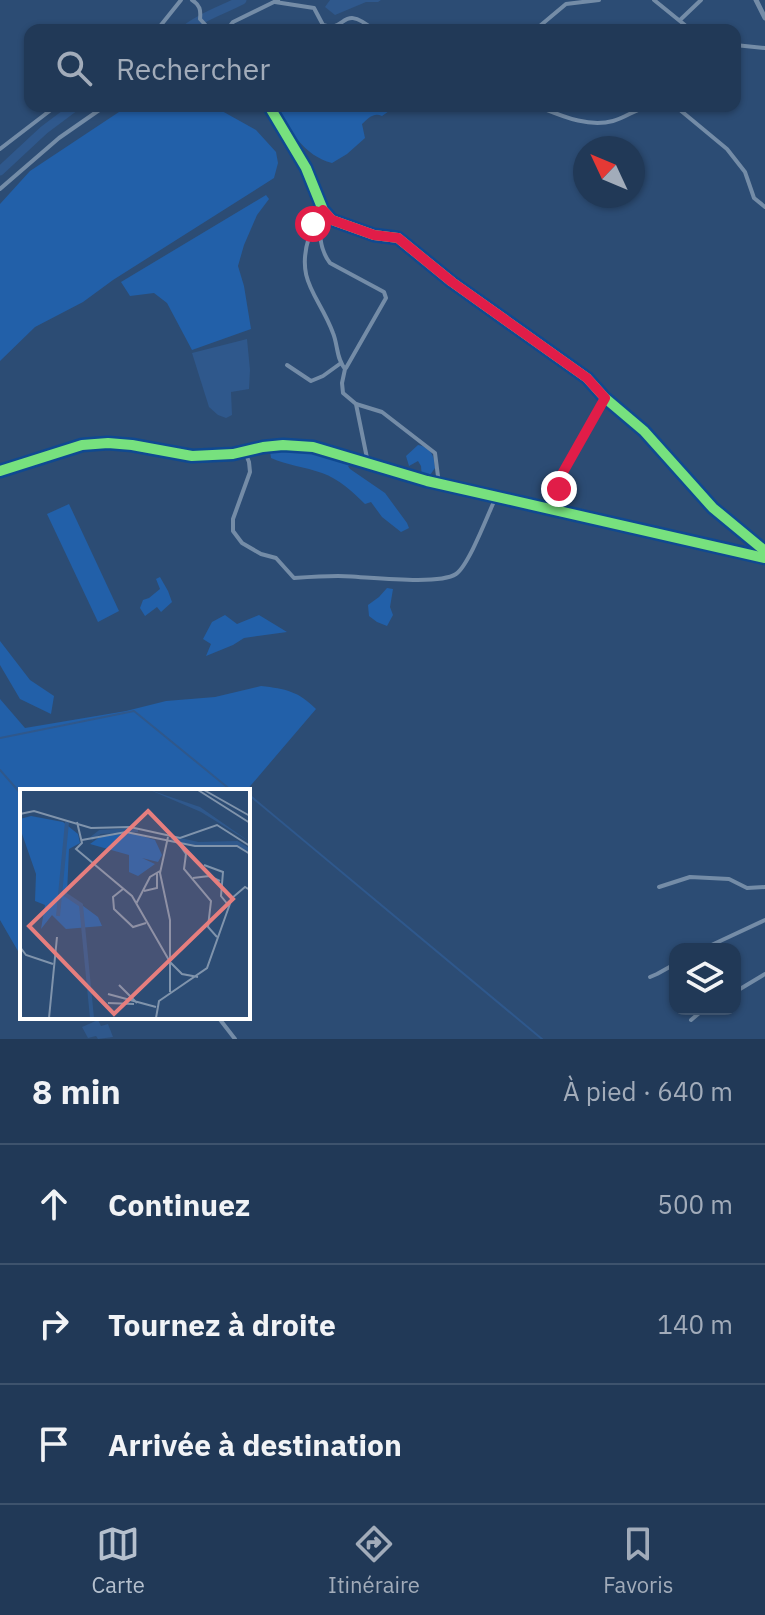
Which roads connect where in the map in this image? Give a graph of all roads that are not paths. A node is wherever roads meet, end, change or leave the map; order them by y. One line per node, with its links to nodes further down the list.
1 (181, 0): 10 (street)
2 (599, 0): 16 (street)
3 (654, 0): 9 (street)
4 (701, 0): 9 (street)
5 (756, 0): 8 (street)
6 (196, 1): 11 (street)
7 (276, 1): 12 (street); 13 (street)
8 (765, 18)
9 (679, 20): 17 (street)
10 (162, 24)
11 (205, 24)
12 (232, 24)
13 (322, 24)
14 (340, 24): 15 (street)
15 (366, 24)
16 (542, 24)
17 (684, 24)
18 (741, 46): 19 (street)
19 (765, 48)
20 (48, 112): 26 (street)
21 (96, 112): 27 (street)
22 (273, 112): 29 (street)
23 (554, 112): 24 (street)
24 (636, 112)
25 (682, 112): 28 (street)
26 (0, 149)
27 (0, 189)
28 (765, 207)
29 (322, 211): 30 (street); 32 (street); 33 (street)
30 (341, 363): 31 (street); 32 (street)
31 (287, 365)
32 (345, 369): 34 (street)
33 (605, 398): 40 (street); 41 (street)
34 (356, 404): 36 (street); 38 (street)
35 (245, 452): 36 (street); 37 (street); 39 (street)
36 (368, 463): 38 (street)
37 (0, 471)
38 (439, 484): 39 (street)
39 (496, 497): 40 (street)
40 (564, 511): 42 (street)
41 (765, 551)
42 (765, 558)
43 (659, 887): 44 (street)
44 (765, 887)
45 (765, 920): 46 (street)
46 (716, 943)
47 (669, 967): 49 (street)
48 (765, 974): 50 (street)
49 (650, 977)
50 (741, 988)
51 (697, 1015): 53 (street)
52 (220, 1019): 54 (street)
53 (691, 1020)
54 (235, 1039)

